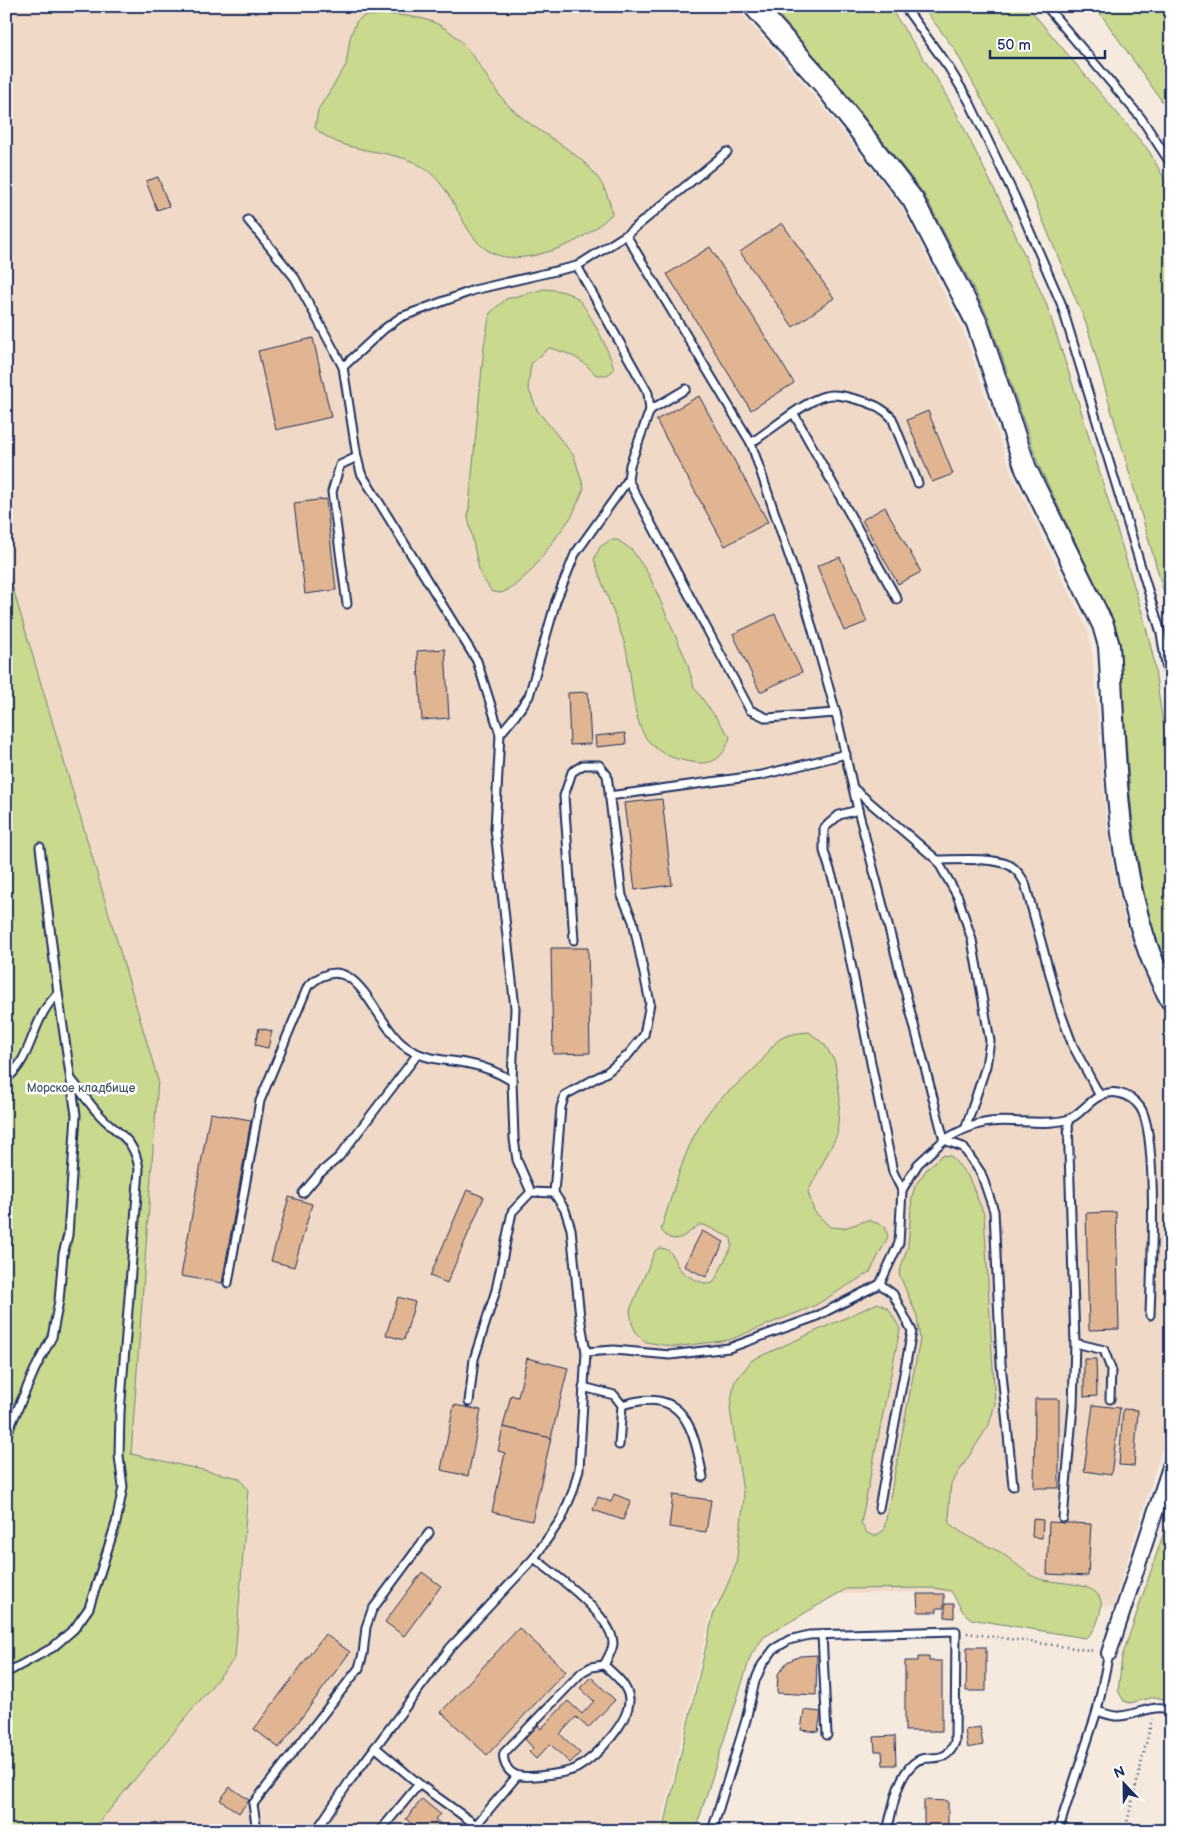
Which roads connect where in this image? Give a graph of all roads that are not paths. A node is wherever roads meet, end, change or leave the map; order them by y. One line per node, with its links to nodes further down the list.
1 (754, 6): 30 (main road)
2 (904, 6): 19 (lane)
3 (1046, 6): 5 (lane)
4 (727, 152): 7 (lane)
5 (1171, 164)
6 (248, 220): 9 (lane)
7 (626, 235): 8 (lane); 13 (lane)
8 (577, 266): 9 (lane); 11 (lane)
9 (344, 367): 14 (lane)
10 (686, 389): 11 (lane)
11 (650, 410): 15 (lane)
12 (794, 414): 13 (lane); 16 (lane); 17 (lane)
13 (751, 443): 20 (lane)
14 (356, 457): 18 (lane); 21 (lane)
15 (628, 480): 20 (lane); 21 (lane)
16 (918, 483)
17 (897, 599)
18 (347, 604)
19 (1171, 695)
20 (836, 713): 22 (lane)
21 (500, 734): 34 (lane)
22 (846, 754): 23 (lane); 24 (lane)
23 (853, 787): 25 (lane); 27 (lane)
24 (610, 796): 28 (lane); 42 (lane)
25 (858, 810): 38 (lane); 39 (lane)
26 (40, 847): 29 (lane)
27 (937, 860): 35 (lane); 37 (lane)
28 (574, 940)
29 (58, 993): 32 (lane); 33 (lane)
30 (1171, 1000)
31 (417, 1055): 34 (lane); 41 (lane); 43 (lane)
32 (6, 1079)
33 (71, 1079): 52 (lane); 64 (lane)
34 (512, 1081): 40 (lane)
35 (1100, 1096): 36 (lane); 45 (lane)
36 (1068, 1120): 37 (lane); 46 (lane)
37 (966, 1127): 38 (lane)
38 (944, 1140): 39 (lane); 56 (lane)
39 (902, 1190): 44 (lane)
40 (531, 1192): 42 (lane); 50 (lane)
41 (304, 1193)
42 (554, 1193): 47 (lane)
43 (228, 1283)
44 (880, 1284): 47 (lane); 57 (lane)
45 (1150, 1315)
46 (1075, 1343): 49 (lane); 58 (lane)
47 (586, 1352): 48 (lane)
48 (583, 1387): 51 (lane); 60 (lane)
49 (1110, 1399)
50 (469, 1402)
51 (622, 1405): 53 (lane); 55 (lane)
52 (6, 1436)
53 (619, 1445)
54 (1171, 1464): 62 (street)
55 (703, 1477)
56 (1013, 1486)
57 (879, 1508)
58 (1063, 1518)
59 (429, 1533): 73 (lane)
60 (534, 1558): 63 (lane); 68 (lane)
61 (822, 1634): 67 (lane); 76 (lane); 77 (lane)
62 (1109, 1653): 66 (lane)
63 (604, 1665): 69 (lane); 69 (lane)
64 (6, 1673)
65 (1171, 1710): 66 (lane)
66 (1097, 1711): 78 (lane)
67 (827, 1735)
68 (375, 1747): 70 (lane); 74 (lane)
69 (517, 1776): 72 (lane)
70 (419, 1784): 72 (lane); 75 (lane)
71 (1171, 1820): 79 (lane)
72 (476, 1828)
73 (257, 1831)
74 (316, 1831)
75 (380, 1831)
76 (712, 1831)
77 (887, 1831)
78 (1058, 1831)
79 (1167, 1831)

